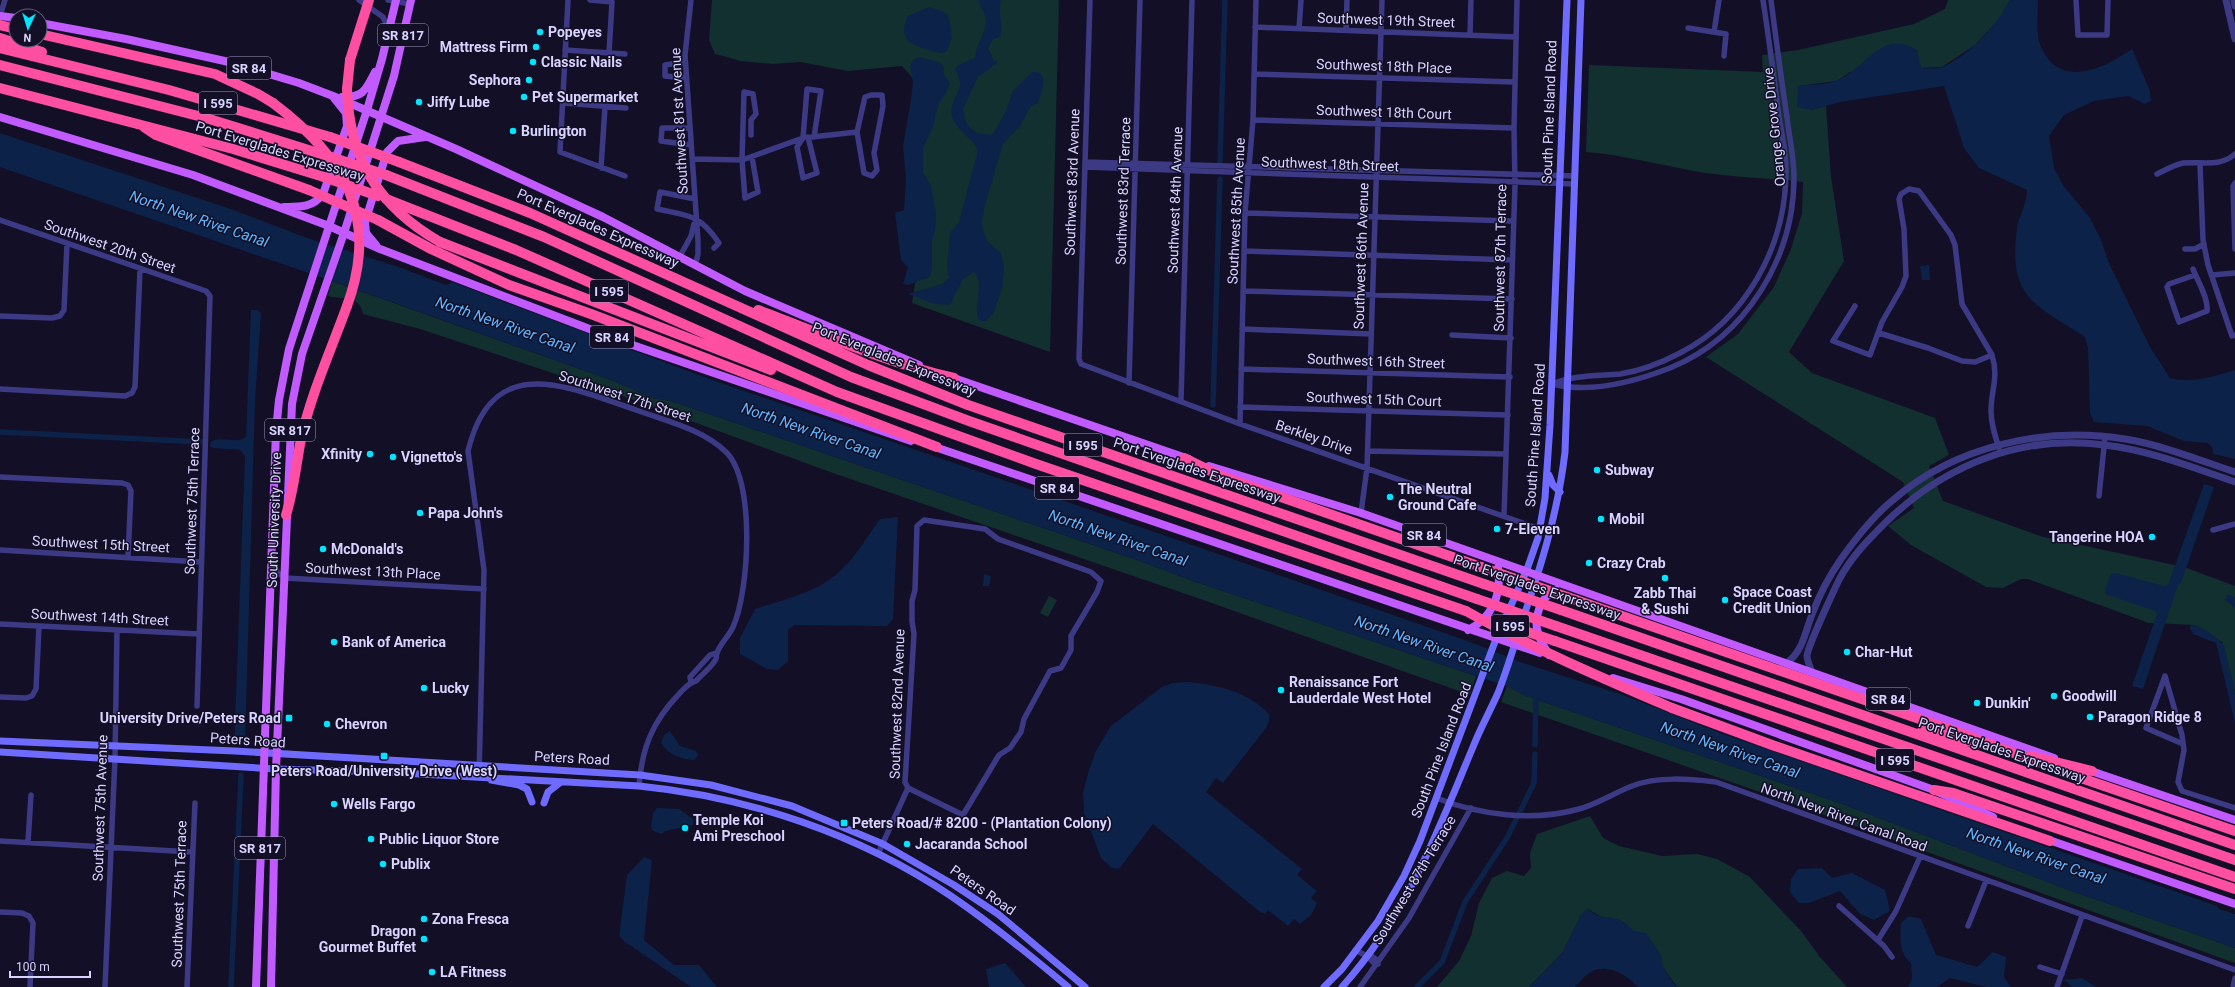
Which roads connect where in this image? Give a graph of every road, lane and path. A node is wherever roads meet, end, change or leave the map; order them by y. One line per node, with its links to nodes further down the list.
1 (5, 0): 29 (street)
2 (359, 0): 34 (street)
3 (369, 0): 143 (highway, bridge)
4 (568, 0): 44 (street)
5 (590, 0): 26 (street)
6 (691, 0): 49 (street, Southwest 81st Avenue)
7 (1090, 0): 79 (street, Southwest 83rd Avenue)
8 (1140, 0): 80 (street, Southwest 83rd Terrace)
9 (1192, 0): 82 (street, Southwest 84th Avenue)
10 (1256, 0): 31 (street, Southwest 85th Avenue)
11 (1300, 0): 32 (street)
12 (1347, 0): 35 (street)
13 (1382, 0): 36 (street, Southwest 86th Avenue)
14 (1471, 0): 38 (street)
15 (1517, 0): 40 (street, Southwest 87th Terrace)
16 (1567, 0): 88 (main road, South Pine Island Road)
17 (1581, 0): 89 (main road, South Pine Island Road)
18 (1719, 0): 37 (street)
19 (1763, 0): 138 (street, Orange Grove Drive)
20 (1771, 0): 141 (street, Orange Grove Drive)
21 (2076, 0): 22 (street)
22 (2108, 0)
23 (2226, 0): 42 (street)
24 (2234, 0): 28 (street)
25 (393, 1): 27 (street); 34 (main road, South University Drive / SR 817)
26 (612, 1): 45 (street)
27 (410, 2): 63 (main road, South University Drive / SR 817)
28 (2235, 6)
29 (0, 16)
30 (48, 24): 57 (main road, SR 84)
31 (1255, 27): 32 (street, Southwest 19th Street); 52 (street, Southwest 85th Avenue)
32 (1300, 28): 35 (street, Southwest 19th Street)
33 (1688, 28): 37 (street)
34 (389, 30): 48 (main road, South University Drive / SR 817)
35 (1346, 30): 36 (street, Southwest 19th Street)
36 (1381, 32): 38 (street, Southwest 19th Street); 54 (street, Southwest 86th Avenue)
37 (1714, 32): 47 (street)
38 (1470, 35): 40 (street, Southwest 19th Street)
39 (48, 36): 165 (highway, bridge)
40 (1516, 37): 55 (street, Southwest 87th Terrace)
41 (0, 38): 51 (highway)
42 (2235, 38)
43 (0, 48): 51 (highway, Port Everglades Expressway / I 595)
44 (565, 50): 45 (street); 58 (street)
45 (609, 53): 46 (street)
46 (625, 54)
47 (1724, 56)
48 (382, 59): 57 (main road); 61 (main road, South University Drive / SR 817)
49 (686, 62): 53 (street, Southwest 81st Avenue); 53 (street)
50 (0, 65): 230 (highway, bridge)
51 (106, 74): 119 (highway, Port Everglades Expressway / I 595, bridge)
52 (1254, 74): 54 (street, Southwest 18th Place); 64 (street, Southwest 85th Avenue)
53 (686, 78): 67 (street, Southwest 81st Avenue)
54 (1379, 78): 55 (street, Southwest 18th Place); 66 (street, Southwest 86th Avenue)
55 (1514, 82): 68 (street, Southwest 87th Terrace)
56 (0, 88): 65 (highway, Port Everglades Expressway / I 595)
57 (333, 96): 61 (main road, SR 84); 96 (main road)
58 (564, 103): 59 (street); 81 (street)
59 (605, 106): 60 (street); 81 (street)
60 (626, 108)
61 (368, 110): 63 (main road, SR 84); 102 (main road, South University Drive / SR 817)
62 (0, 117): 96 (main road, SR 84)
63 (382, 117): 71 (main road, SR 84); 103 (main road, South University Drive / SR 817)
64 (1253, 120): 66 (street, Southwest 18th Court); 83 (street, Southwest 85th Avenue)
65 (139, 123): 143 (highway, Port Everglades Expressway / I 595, bridge); 152 (highway, bridge)
66 (1377, 124): 68 (street, Southwest 18th Court); 84 (street, Southwest 86th Avenue)
67 (690, 128): 73 (street, Southwest 81st Avenue); 73 (street)
68 (1514, 128): 85 (street, Southwest 87th Terrace)
69 (857, 132): 69 (street); 72 (street)
70 (751, 135): 77 (street)
71 (428, 137): 106 (main road); 112 (main road, SR 84)
72 (808, 137): 72 (street); 72 (street); 75 (street)
73 (691, 145): 76 (street, Southwest 81st Avenue)
74 (2235, 154): 78 (street)
75 (752, 157): 77 (street); 77 (street)
76 (693, 159): 77 (street); 95 (street, Southwest 81st Avenue)
77 (742, 160)
78 (2200, 164): 86 (street); 105 (street)
79 (1085, 165): 80 (street, Southwest 18th Street); 133 (street, Southwest 83rd Avenue)
80 (1135, 166): 82 (street, Southwest 18th Street); 139 (street, Southwest 83rd Terrace)
81 (601, 168): 87 (street)
82 (1188, 168): 83 (street, Southwest 18th Street); 144 (street, Southwest 84th Avenue)
83 (1248, 170): 84 (street, Southwest 18th Street); 90 (street, Southwest 18th Street); 97 (street, Southwest 85th Avenue)
84 (1376, 170): 85 (street, Southwest 18th Street); 90 (street, Southwest 86th Avenue)
85 (1513, 174): 88 (street, Southwest 18th Street); 91 (street, Southwest 87th Terrace)
86 (2157, 174)
87 (625, 176)
88 (1560, 176): 89 (street, Southwest 18th Street); 92 (main road, South Pine Island Road)
89 (1574, 176): 94 (main road, South Pine Island Road)
90 (1376, 177): 91 (street, Southwest 18th Street); 99 (street, Southwest 86th Avenue)
91 (1514, 182): 92 (street, Southwest 18th Street); 101 (street, Southwest 87th Terrace)
92 (1560, 183): 94 (street, Southwest 18th Street); 140 (main road, South Pine Island Road)
93 (2235, 183): 109 (street)
94 (1574, 184): 138 (main road, South Pine Island Road)
95 (695, 199): 98 (street, Southwest 81st Avenue); 98 (street)
96 (279, 207): 102 (main road, SR 84)
97 (1246, 213): 99 (street); 110 (street, Southwest 85th Avenue)
98 (696, 217): 107 (street); 112 (street, Southwest 81st Avenue); 114 (street, Southwest 81st Avenue)
99 (1374, 217): 101 (street); 111 (street, Southwest 86th Avenue)
100 (0, 220): 104 (street, Southwest 20th Street)
101 (1514, 221): 113 (street, Southwest 87th Terrace)
102 (329, 226): 103 (main road, SR 84); 173 (main road, South University Drive / SR 817)
103 (344, 233): 106 (main road, SR 84); 165 (main road, South University Drive / SR 817)
104 (67, 244): 115 (street, Southwest 20th Street); 125 (street)
105 (2204, 244): 108 (street); 118 (street)
106 (380, 248): 152 (main road, SR 84)
107 (714, 248)
108 (2185, 249)
109 (2235, 249)
110 (1244, 251): 111 (street); 120 (street, Southwest 85th Avenue)
111 (1373, 256): 113 (street); 121 (street, Southwest 86th Avenue)
112 (679, 258): 114 (main road, SR 84)
113 (1512, 260): 123 (street, Southwest 87th Terrace)
114 (695, 266): 137 (main road, SR 84)
115 (140, 269): 122 (street, Southwest 20th Street); 142 (street)
116 (2194, 272): 116 (street)
117 (2235, 273): 118 (street)
118 (2212, 275): 130 (street)
119 (690, 285): 137 (highway); 193 (highway, Port Everglades Expressway / I 595, bridge)
120 (1243, 291): 121 (street); 126 (street, Southwest 85th Avenue)
121 (1372, 294): 123 (street); 128 (street, Southwest 86th Avenue)
122 (210, 296): 174 (street, Southwest 75th Terrace)
123 (1512, 299): 131 (street, Southwest 87th Terrace)
124 (1855, 306): 127 (street)
125 (0, 316)
126 (1242, 330): 128 (street); 134 (street, Southwest 85th Avenue)
127 (1879, 333): 132 (street); 132 (street)
128 (1371, 334): 135 (street, Southwest 86th Avenue)
129 (1452, 335): 131 (street)
130 (2235, 335)
131 (1511, 338): 136 (street, Southwest 87th Terrace)
132 (1992, 355): 150 (street)
133 (1080, 364): 139 (street, Berkley Drive)
134 (1241, 369): 135 (street, Southwest 16th Street); 145 (street, Southwest 85th Avenue)
135 (1371, 372): 136 (street, Southwest 16th Street); 146 (street, Southwest 86th Avenue)
136 (1510, 377): 147 (street, Southwest 87th Terrace)
137 (954, 378): 156 (main road, SR 84)
138 (1568, 378): 140 (street, Orange Grove Drive); 141 (main road, South Pine Island Road)
139 (1129, 383): 144 (street, Berkley Drive)
140 (1552, 384): 141 (street, Orange Grove Drive); 158 (main road, South Pine Island Road)
141 (1567, 388): 162 (main road, South Pine Island Road)
142 (0, 389)
143 (837, 392): 180 (highway, Port Everglades Expressway / I 595)
144 (1181, 402): 148 (street, Berkley Drive)
145 (1240, 407): 146 (street, Southwest 15th Court); 148 (street, Southwest 85th Avenue)
146 (1369, 412): 147 (street, Southwest 15th Court); 153 (street, Southwest 86th Avenue)
147 (1508, 415): 155 (street, Southwest 87th Terrace)
148 (1240, 424): 157 (street, Berkley Drive)
149 (2105, 437): 150 (street); 151 (street); 159 (street)
150 (1998, 445): 154 (street); 189 (street)
151 (2104, 445): 154 (street); 161 (street); 163 (street)
152 (937, 447): 184 (main road, SR 84)
153 (1368, 450): 155 (street); 157 (street, Southwest 86th Avenue)
154 (2000, 453): 190 (street)
155 (1506, 454): 166 (street, Southwest 87th Terrace)
156 (1184, 458): 164 (main road, SR 84); 220 (highway, bridge)
157 (1367, 468): 164 (street, Southwest 86th Avenue); 166 (street, Berkley Drive)
158 (1548, 469): 162 (main road); 168 (main road, South Pine Island Road)
159 (2235, 472)
160 (0, 477): 171 (street)
161 (2235, 482)
162 (1560, 492): 176 (main road, South Pine Island Road)
163 (2099, 496)
164 (1361, 513): 172 (main road, SR 84)
165 (286, 515): 177 (main road, South University Drive / SR 817)
166 (1504, 516): 168 (street, Berkley Drive)
167 (2235, 524): 169 (street)
168 (1540, 529): 175 (main road, South Pine Island Road)
169 (2213, 530)
170 (0, 550): 171 (street, Southwest 15th Street)
171 (128, 557): 174 (street, Southwest 15th Street)
172 (1488, 558): 175 (main road, SR 84); 184 (main road)
173 (272, 560): 177 (street, Southwest 13th Place); 198 (main road, South University Drive / SR 817)
174 (201, 562): 185 (street, Southwest 75th Terrace)
175 (1526, 572): 176 (main road, SR 84); 186 (main road, South Pine Island Road)
176 (1538, 575): 178 (main road, SR 84); 187 (main road, South Pine Island Road)
177 (285, 578): 179 (street, Southwest 13th Place); 199 (main road, South University Drive / SR 817)
178 (1568, 586): 188 (main road); 189 (main road, SR 84)
179 (484, 589): 201 (street); 205 (street, Southwest 17th Street)
180 (1466, 611): 222 (highway, bridge); 231 (highway, Port Everglades Expressway / I 595, bridge)
181 (0, 624): 182 (street, Southwest 14th Street)
182 (39, 626): 183 (street, Southwest 14th Street); 191 (street)
183 (118, 630): 185 (street, Southwest 14th Street); 196 (street, Southwest 75th Avenue)
184 (1468, 630): 186 (main road, SR 84)
185 (199, 634): 192 (street, Southwest 75th Terrace)
186 (1496, 639): 187 (main road, SR 84); 212 (main road, South Pine Island Road)
187 (1514, 644): 188 (main road, SR 84); 216 (main road, South Pine Island Road)
188 (1550, 657): 210 (main road, SR 84)
189 (1788, 662): 190 (main road, SR 84)
190 (1811, 670): 204 (main road, SR 84)
191 (0, 697)
192 (197, 706)
193 (1877, 721): 204 (highway); 225 (highway, Port Everglades Expressway / I 595)
194 (0, 741): 196 (main road, Peters Road)
195 (2183, 744): 195 (street); 218 (street)
196 (115, 747): 198 (main road, Peters Road); 200 (street, Southwest 75th Avenue)
197 (0, 752): 200 (main road, Peters Road)
198 (264, 754): 199 (main road, Peters Road); 202 (main road, South University Drive / SR 817)
199 (276, 755): 201 (main road, Peters Road); 203 (main road, South University Drive / SR 817)
200 (115, 758): 202 (main road, Peters Road); 226 (street, Southwest 75th Avenue)
201 (479, 766): 205 (main road, Peters Road); 206 (street)
202 (263, 768): 203 (main road, Peters Road); 251 (main road, South University Drive / SR 817)
203 (276, 769): 206 (main road, Peters Road); 252 (main road, South University Drive / SR 817)
204 (2092, 771): 219 (main road, SR 84)
205 (640, 775): 208 (street); 224 (main road, Peters Road)
206 (482, 777): 207 (main road, Peters Road); 213 (main road)
207 (561, 782): 208 (main road, Peters Road); 215 (main road)
208 (639, 786): 228 (main road, Peters Road)
209 (908, 788): 209 (street, Southwest 82nd Avenue); 224 (street, Southwest 82nd Avenue)
210 (1934, 790): 222 (main road, SR 84); 233 (highway)
211 (31, 795): 223 (street)
212 (1436, 798): 216 (street, North New River Canal Road); 240 (main road, South Pine Island Road)
213 (532, 802)
214 (195, 803): 227 (street, Southwest 75th Terrace)
215 (544, 803)
216 (1450, 803): 217 (street, North New River Canal Road); 241 (main road, South Pine Island Road)
217 (1471, 808): 229 (street, North New River Canal Road); 243 (street, Southwest 87th Terrace)
218 (2235, 808)
219 (2235, 820)
220 (2235, 831)
221 (0, 841): 223 (street)
222 (2050, 841): 234 (main road, SR 84)
223 (28, 842): 226 (street)
224 (883, 844): 228 (street, Southwest 82nd Avenue); 254 (main road, Peters Road)
225 (2235, 845)
226 (111, 847): 227 (street); 249 (street, Southwest 75th Avenue)
227 (192, 852): 250 (street, Southwest 75th Terrace)
228 (878, 854): 253 (main road, Peters Road)
229 (1920, 857): 232 (street, North New River Canal Road); 239 (street)
230 (2235, 860)
231 (2235, 877)
232 (1986, 881): 237 (street, North New River Canal Road); 238 (street)
233 (2235, 889)
234 (2235, 904)
235 (1839, 906): 239 (street)
236 (0, 912): 248 (street)
237 (2082, 916): 245 (street, North New River Canal Road); 246 (street)
238 (1968, 926)
239 (1878, 940): 242 (street)
240 (1355, 950): 241 (street, Southwest 87th Terrace); 255 (main road, South Pine Island Road)
241 (1367, 956): 243 (street, Southwest 87th Terrace); 256 (main road, South Pine Island Road)
242 (1892, 957)
243 (1378, 964): 257 (street, Southwest 87th Terrace)
244 (2040, 966): 246 (street)
245 (2235, 970)
246 (2062, 974): 258 (street)
247 (2235, 978): 259 (street)
248 (30, 987)
249 (105, 987)
250 (187, 987)
251 (256, 987)
252 (271, 987)
253 (1068, 987)
254 (1085, 987)
255 (1324, 987)
256 (1342, 987)
257 (1360, 987)
258 (2057, 987)
259 (2233, 987)

